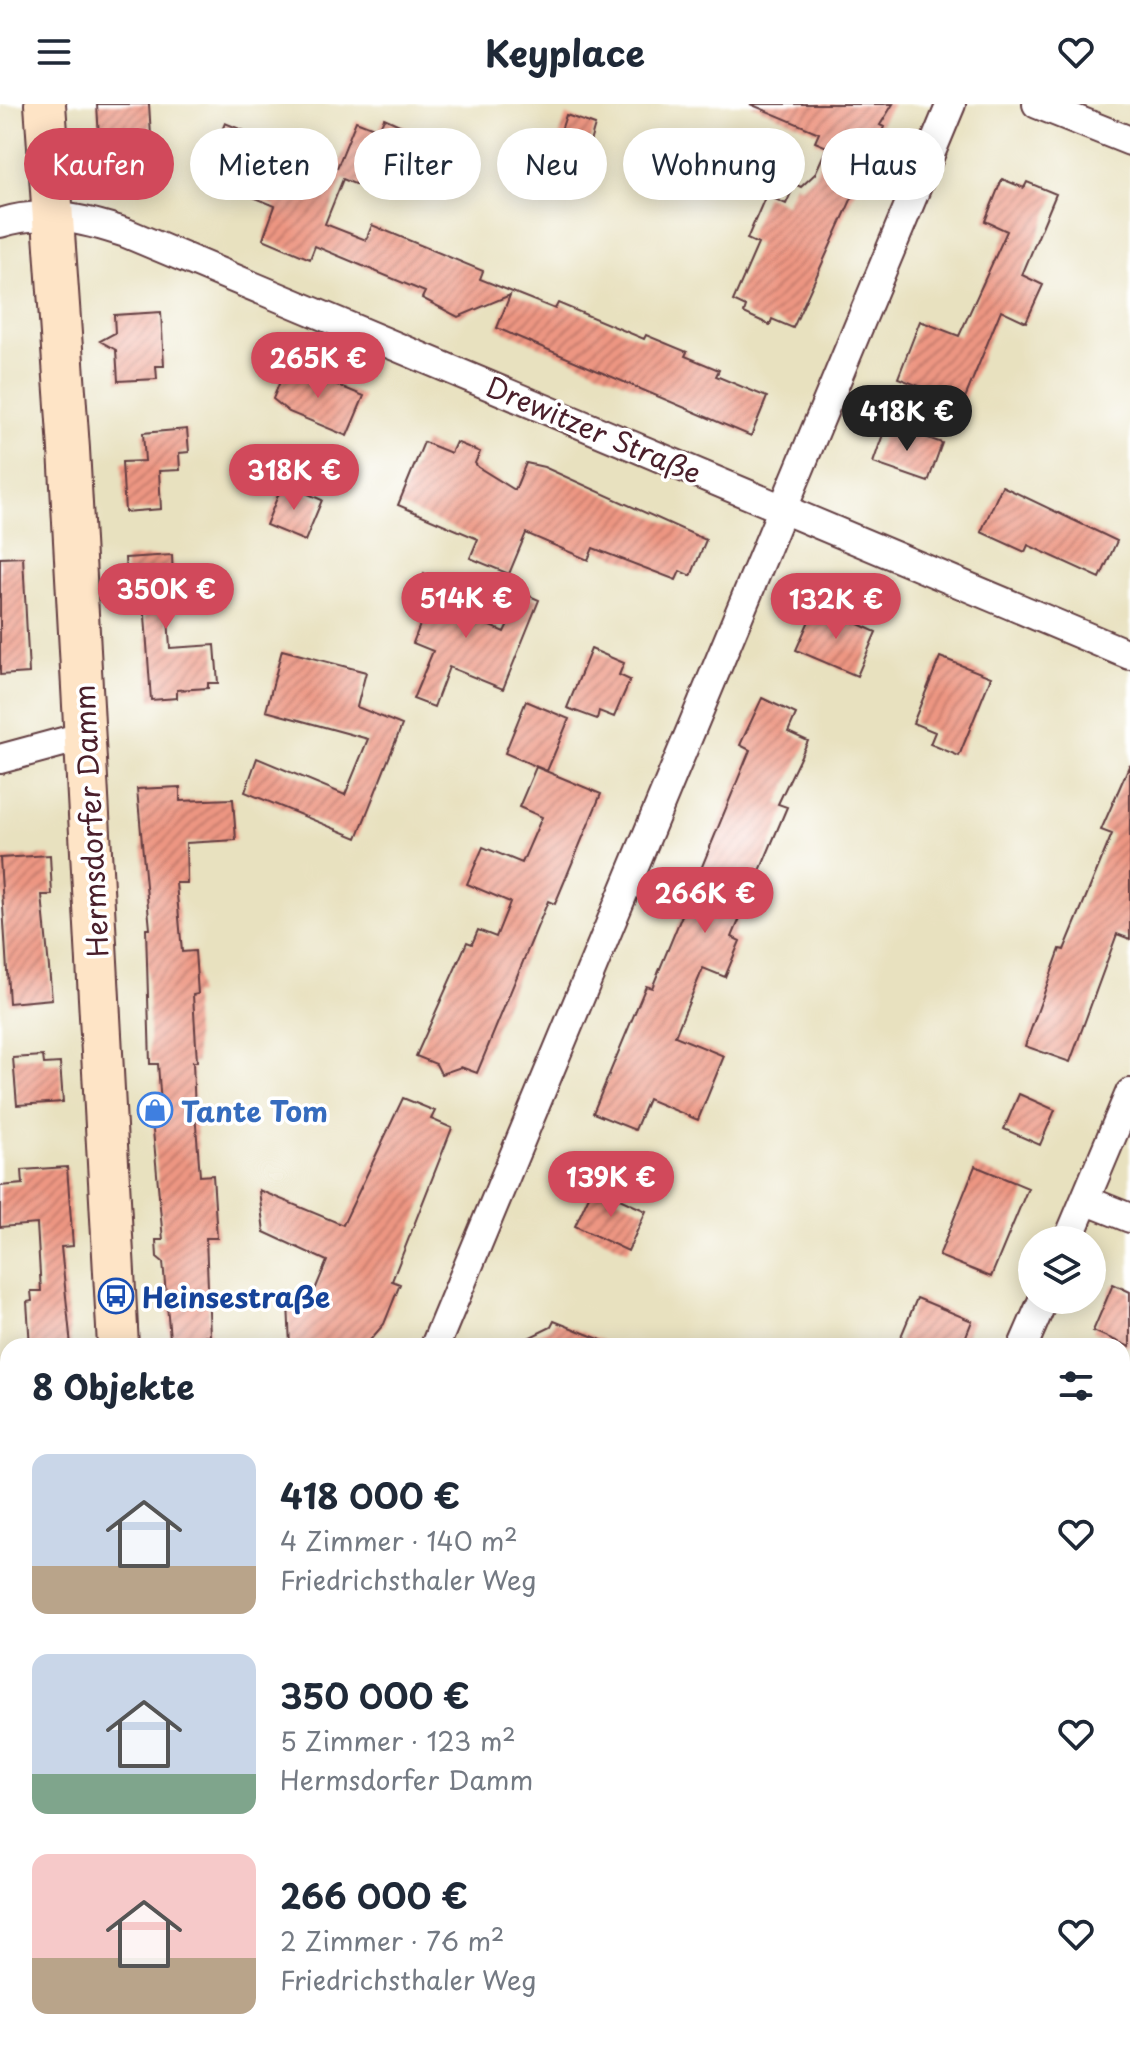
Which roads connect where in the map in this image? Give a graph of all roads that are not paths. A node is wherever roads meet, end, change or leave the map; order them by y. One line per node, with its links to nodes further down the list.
1 (45, 104): 5 (main road, Hermsdorfer Damm)
2 (951, 104): 7 (street)
3 (1037, 104): 4 (street)
4 (1130, 141)
5 (53, 216): 6 (street, Drewitzer Straße); 7 (street, Drewitzer Straße); 9 (main road, Hermsdorfer Damm)
6 (0, 223)
7 (783, 508): 8 (street, Drewitzer Straße); 17 (street)
8 (1130, 655)
9 (85, 736): 10 (street); 16 (main road, Hermsdorfer Damm)
10 (0, 759)
11 (1130, 1093): 12 (street)
12 (1085, 1200): 13 (street); 14 (street)
13 (1130, 1218)
14 (1074, 1226)
15 (1037, 1314): 18 (street)
16 (118, 1338)
17 (438, 1338)
18 (1026, 1338)

